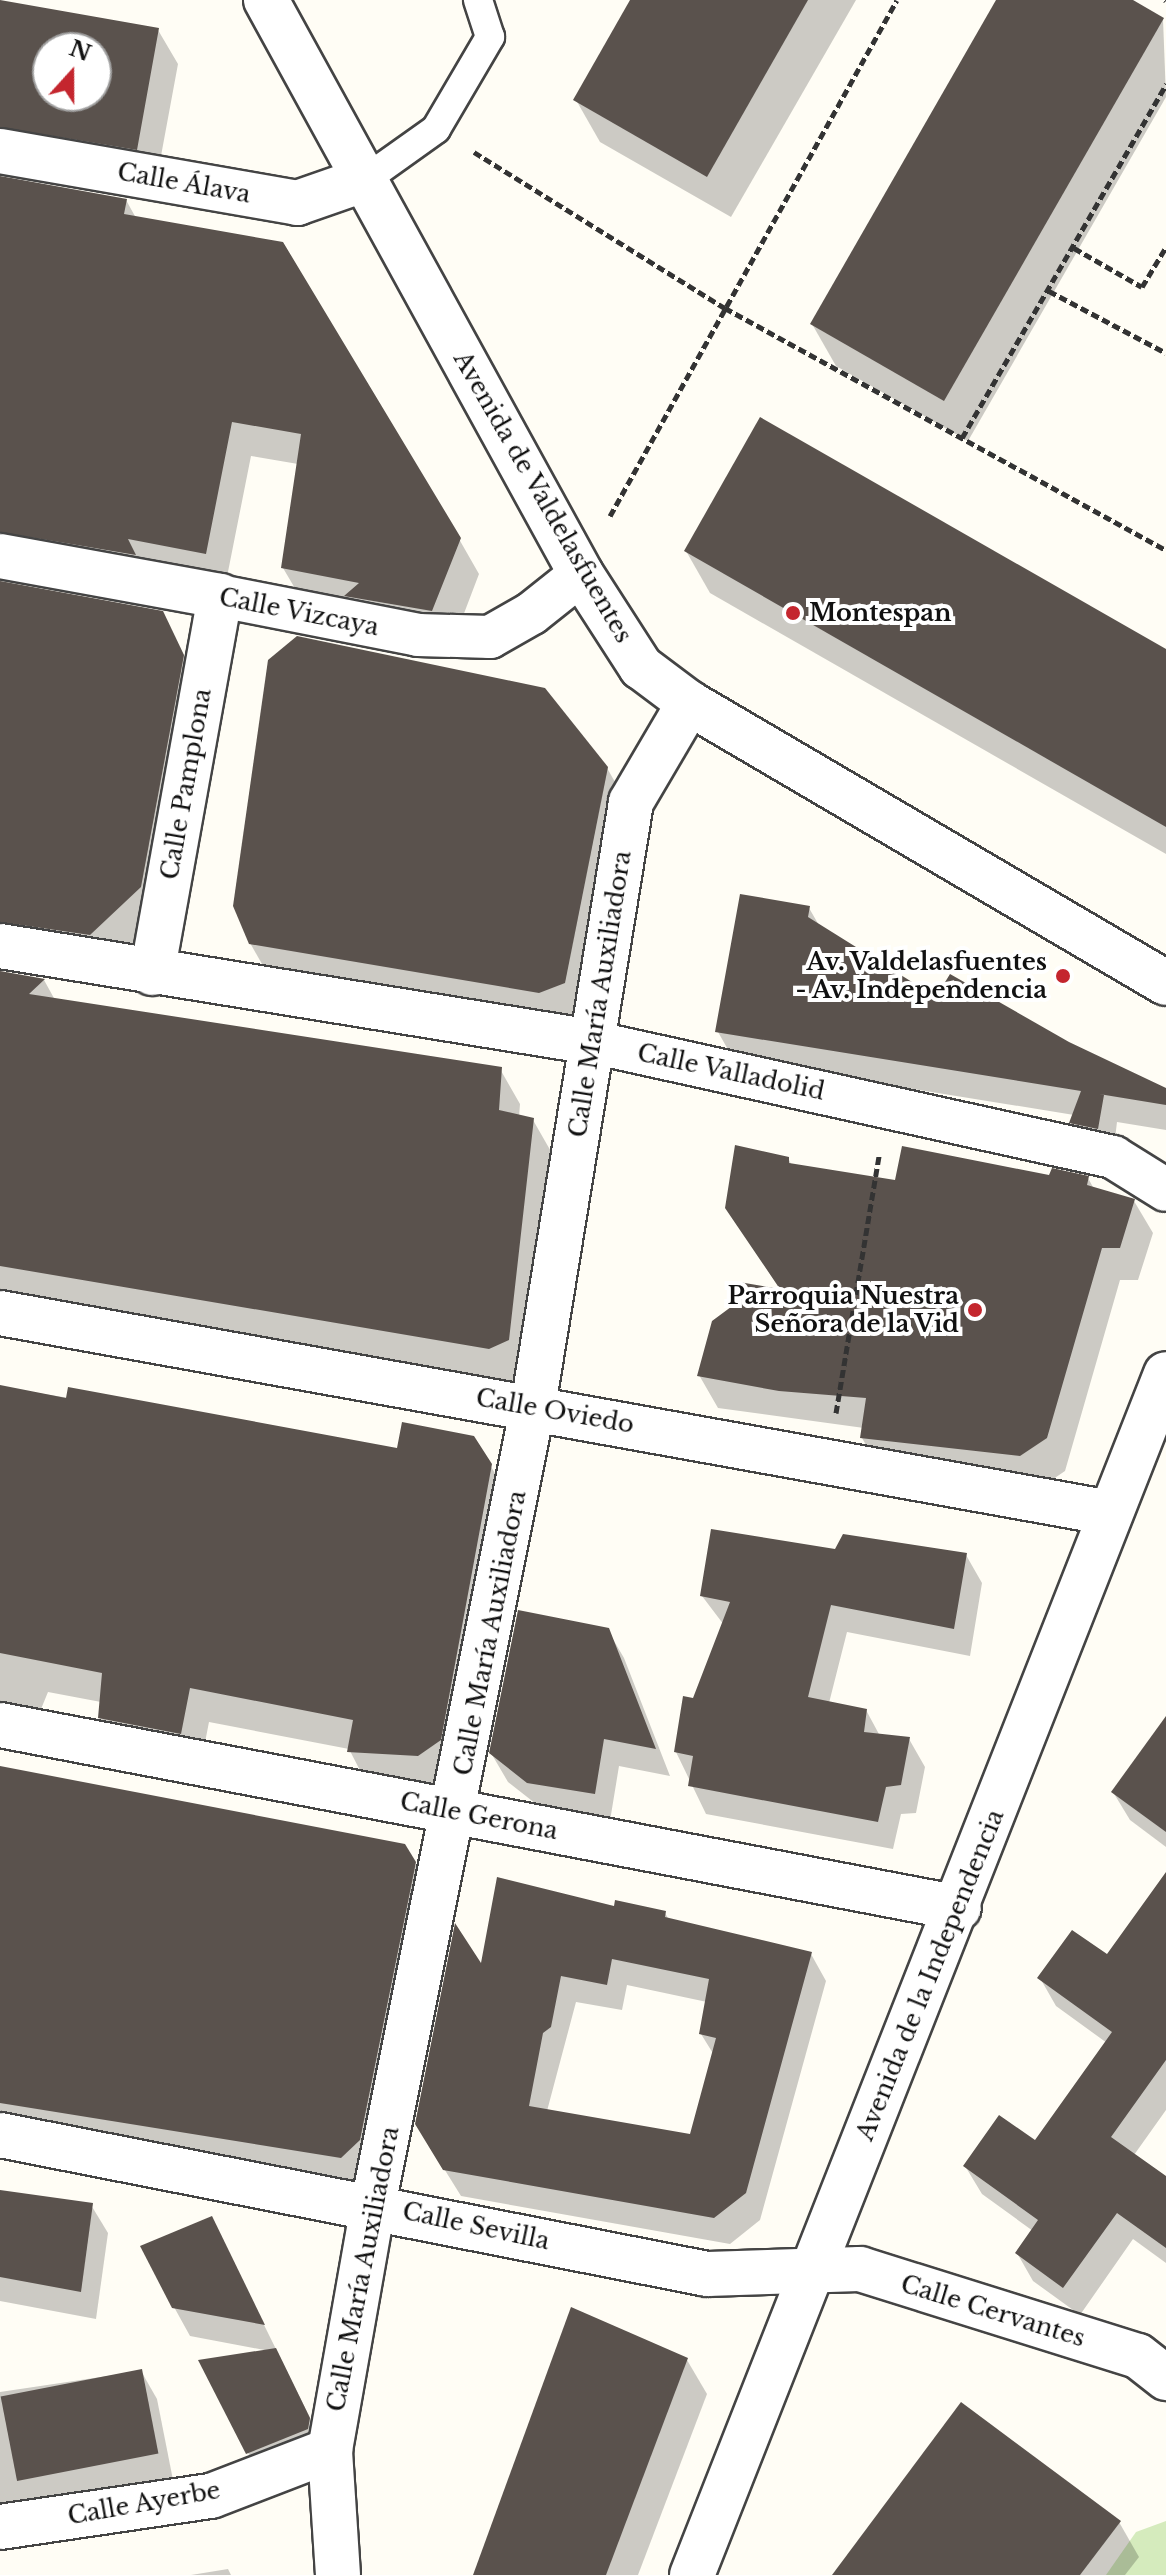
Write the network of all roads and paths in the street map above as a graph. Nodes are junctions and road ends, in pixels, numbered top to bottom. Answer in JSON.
{"nodes":[{"id":1,"x":266,"y":0,"type":"edge"},
{"id":2,"x":478,"y":0,"type":"edge"},
{"id":3,"x":897,"y":0,"type":"edge"},
{"id":4,"x":1166,"y":84,"type":"edge"},
{"id":5,"x":436,"y":129,"type":"junction"},
{"id":6,"x":0,"y":151,"type":"edge"},
{"id":7,"x":366,"y":179,"type":"junction"},
{"id":8,"x":1074,"y":248,"type":"junction"},
{"id":9,"x":1166,"y":248,"type":"edge"},
{"id":10,"x":1049,"y":291,"type":"junction"},
{"id":11,"x":725,"y":308,"type":"junction"},
{"id":12,"x":1166,"y":353,"type":"edge"},
{"id":13,"x":962,"y":438,"type":"junction"},
{"id":14,"x":1166,"y":550,"type":"edge"},
{"id":15,"x":0,"y":556,"type":"edge"},
{"id":16,"x":581,"y":574,"type":"junction"},
{"id":17,"x":220,"y":596,"type":"junction"},
{"id":18,"x":689,"y":703,"type":"junction"},
{"id":19,"x":0,"y":946,"type":"edge"},
{"id":20,"x":152,"y":973,"type":"junction"},
{"id":21,"x":1166,"y":983,"type":"edge"},
{"id":22,"x":592,"y":1042,"type":"junction"},
{"id":23,"x":887,"y":1106,"type":"junction"},
{"id":24,"x":1166,"y":1190,"type":"edge"},
{"id":25,"x":0,"y":1313,"type":"edge"},
{"id":26,"x":1166,"y":1374,"type":"edge"},
{"id":27,"x":533,"y":1406,"type":"junction"},
{"id":28,"x":827,"y":1461,"type":"junction"},
{"id":29,"x":1110,"y":1513,"type":"junction"},
{"id":30,"x":0,"y":1725,"type":"edge"},
{"id":31,"x":456,"y":1811,"type":"junction"},
{"id":32,"x":959,"y":1908,"type":"junction"},
{"id":33,"x":0,"y":2135,"type":"edge"},
{"id":34,"x":373,"y":2205,"type":"junction"},
{"id":35,"x":812,"y":2269,"type":"junction"},
{"id":36,"x":1166,"y":2378,"type":"edge"},
{"id":37,"x":330,"y":2450,"type":"junction"},
{"id":38,"x":0,"y":2527,"type":"edge"},
{"id":39,"x":338,"y":2575,"type":"edge"},
{"id":40,"x":692,"y":2575,"type":"edge"}],
"edges":[{"from":1,"to":7,"type":"street","name":"Avenida de Valdelasfuentes"},
{"from":2,"to":5,"type":"lane"},
{"from":3,"to":11,"type":"path"},
{"from":4,"to":8,"type":"path"},
{"from":5,"to":7,"type":"lane"},
{"from":5,"to":11,"type":"path"},
{"from":6,"to":7,"type":"street","name":"Calle Álava"},
{"from":7,"to":16,"type":"street","name":"Avenida de Valdelasfuentes"},
{"from":8,"to":9,"type":"path"},
{"from":8,"to":10,"type":"path"},
{"from":10,"to":12,"type":"path"},
{"from":10,"to":13,"type":"path"},
{"from":11,"to":13,"type":"path"},
{"from":11,"to":16,"type":"path"},
{"from":13,"to":14,"type":"path"},
{"from":15,"to":17,"type":"street","name":"Calle Vizcaya"},
{"from":16,"to":17,"type":"street","name":"Calle Vizcaya"},
{"from":16,"to":18,"type":"street","name":"Avenida de Valdelasfuentes"},
{"from":17,"to":20,"type":"street","name":"Calle Pamplona"},
{"from":18,"to":21,"type":"street","name":"Avenida de Valdelasfuentes"},
{"from":18,"to":22,"type":"street","name":"Calle María Auxiliadora"},
{"from":19,"to":20,"type":"street","name":"Calle Valladolid"},
{"from":20,"to":22,"type":"street","name":"Calle Valladolid"},
{"from":22,"to":23,"type":"street","name":"Calle Valladolid"},
{"from":22,"to":27,"type":"street","name":"Calle María Auxiliadora"},
{"from":23,"to":24,"type":"street","name":"Calle Valladolid"},
{"from":23,"to":28,"type":"path"},
{"from":25,"to":27,"type":"street","name":"Calle Oviedo"},
{"from":26,"to":29,"type":"street","name":"Avenida de la Independencia"},
{"from":27,"to":28,"type":"street","name":"Calle Oviedo"},
{"from":27,"to":31,"type":"street","name":"Calle María Auxiliadora"},
{"from":28,"to":29,"type":"street","name":"Calle Oviedo"},
{"from":29,"to":32,"type":"street","name":"Avenida de la Independencia"},
{"from":30,"to":31,"type":"street","name":"Calle Gerona"},
{"from":31,"to":32,"type":"street","name":"Calle Gerona"},
{"from":31,"to":34,"type":"street","name":"Calle María Auxiliadora"},
{"from":32,"to":35,"type":"street","name":"Avenida de la Independencia"},
{"from":33,"to":34,"type":"street","name":"Calle Sevilla"},
{"from":34,"to":35,"type":"street","name":"Calle Sevilla"},
{"from":34,"to":37,"type":"street","name":"Calle María Auxiliadora"},
{"from":35,"to":36,"type":"street","name":"Calle Cervantes"},
{"from":35,"to":40,"type":"street","name":"Avenida de la Independencia"},
{"from":37,"to":38,"type":"street","name":"Calle Ayerbe"},
{"from":37,"to":39,"type":"street","name":"Calle María Auxiliadora"}]}
